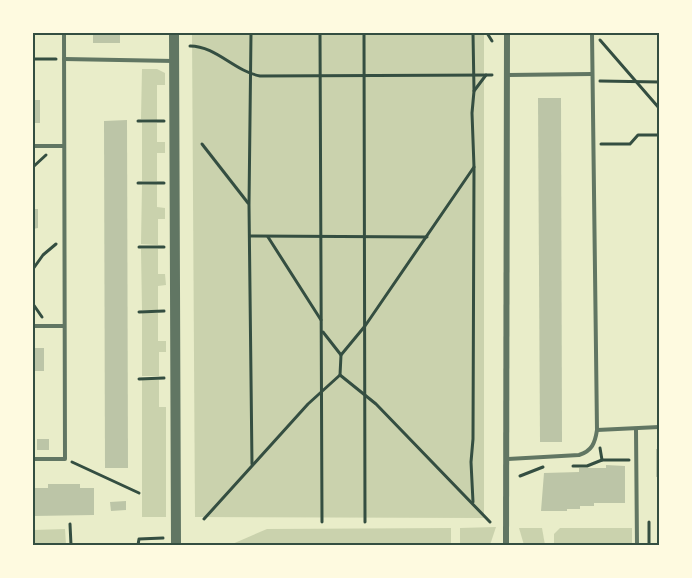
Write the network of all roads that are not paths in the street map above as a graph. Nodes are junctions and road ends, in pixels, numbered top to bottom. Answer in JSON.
{"nodes":[{"id":1,"x":64,"y":33,"type":"edge"},
{"id":2,"x":174,"y":33,"type":"edge"},
{"id":3,"x":507,"y":33,"type":"edge"},
{"id":4,"x":592,"y":33,"type":"edge"},
{"id":5,"x":640,"y":33,"type":"edge"},
{"id":6,"x":659,"y":33,"type":"edge"},
{"id":7,"x":64,"y":59,"type":"junction"},
{"id":8,"x":174,"y":61,"type":"junction"},
{"id":9,"x":592,"y":74,"type":"junction"},
{"id":10,"x":507,"y":75,"type":"junction"},
{"id":11,"x":33,"y":146,"type":"edge"},
{"id":12,"x":64,"y":146,"type":"junction"},
{"id":13,"x":33,"y":326,"type":"edge"},
{"id":14,"x":64,"y":326,"type":"junction"},
{"id":15,"x":659,"y":427,"type":"edge"},
{"id":16,"x":597,"y":430,"type":"junction"},
{"id":17,"x":636,"y":430,"type":"junction"},
{"id":18,"x":33,"y":459,"type":"edge"},
{"id":19,"x":506,"y":459,"type":"junction"},
{"id":20,"x":176,"y":545,"type":"edge"},
{"id":21,"x":506,"y":545,"type":"edge"},
{"id":22,"x":637,"y":545,"type":"edge"}],
"edges":[{"from":1,"to":7,"type":"lane"},
{"from":2,"to":8,"type":"street"},
{"from":3,"to":10,"type":"street"},
{"from":4,"to":9,"type":"lane"},
{"from":5,"to":6,"type":"lane"},
{"from":7,"to":8,"type":"lane"},
{"from":7,"to":12,"type":"lane"},
{"from":8,"to":20,"type":"street"},
{"from":9,"to":10,"type":"lane"},
{"from":9,"to":16,"type":"lane"},
{"from":10,"to":19,"type":"street"},
{"from":11,"to":12,"type":"lane"},
{"from":12,"to":14,"type":"lane"},
{"from":13,"to":14,"type":"lane"},
{"from":14,"to":18,"type":"lane"},
{"from":15,"to":17,"type":"lane"},
{"from":16,"to":17,"type":"lane"},
{"from":16,"to":19,"type":"lane"},
{"from":17,"to":22,"type":"lane"},
{"from":19,"to":21,"type":"street"}]}
